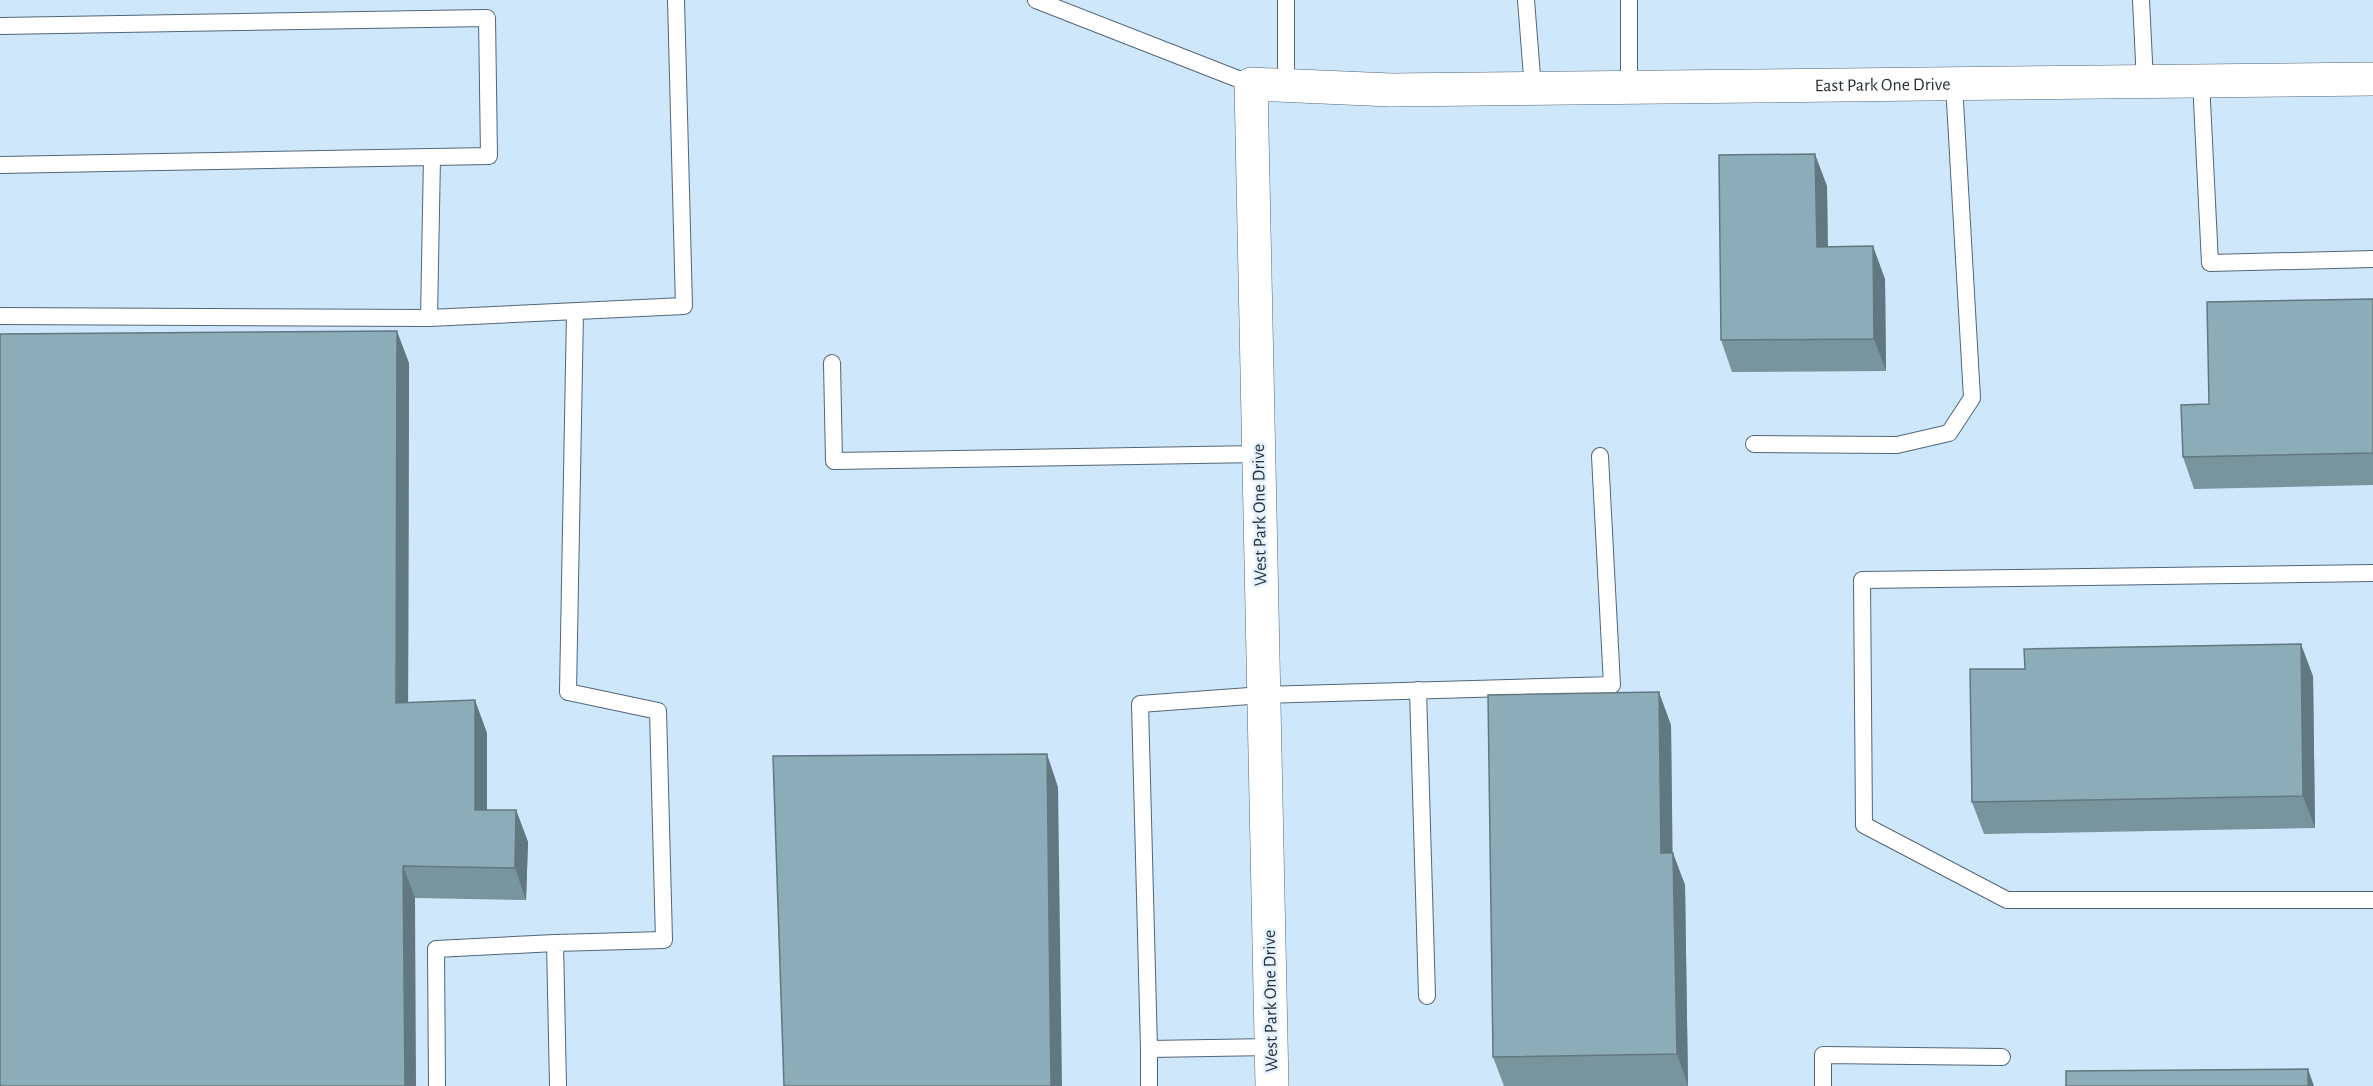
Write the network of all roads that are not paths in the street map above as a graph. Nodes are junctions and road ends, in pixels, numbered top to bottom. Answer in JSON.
{"nodes":[{"id":1,"x":676,"y":0,"type":"edge"},
{"id":2,"x":1036,"y":0,"type":"edge"},
{"id":3,"x":1286,"y":0,"type":"edge"},
{"id":4,"x":1526,"y":0,"type":"edge"},
{"id":5,"x":1629,"y":0,"type":"edge"},
{"id":6,"x":2140,"y":0,"type":"edge"},
{"id":7,"x":1058,"y":4,"type":"edge"},
{"id":8,"x":0,"y":26,"type":"edge"},
{"id":9,"x":2373,"y":79,"type":"edge"},
{"id":10,"x":2201,"y":81,"type":"junction"},
{"id":11,"x":2145,"y":82,"type":"junction"},
{"id":12,"x":1251,"y":84,"type":"junction"},
{"id":13,"x":1954,"y":84,"type":"junction"},
{"id":14,"x":1286,"y":85,"type":"junction"},
{"id":15,"x":1629,"y":86,"type":"junction"},
{"id":16,"x":1533,"y":89,"type":"junction"},
{"id":17,"x":432,"y":157,"type":"junction"},
{"id":18,"x":0,"y":165,"type":"edge"},
{"id":19,"x":2373,"y":259,"type":"edge"},
{"id":20,"x":575,"y":312,"type":"junction"},
{"id":21,"x":0,"y":316,"type":"edge"},
{"id":22,"x":429,"y":318,"type":"junction"},
{"id":23,"x":832,"y":363,"type":"dead end"},
{"id":24,"x":1754,"y":444,"type":"dead end"},
{"id":25,"x":1258,"y":454,"type":"junction"},
{"id":26,"x":1600,"y":456,"type":"dead end"},
{"id":27,"x":2373,"y":573,"type":"edge"},
{"id":28,"x":1418,"y":690,"type":"junction"},
{"id":29,"x":1263,"y":695,"type":"junction"},
{"id":30,"x":2373,"y":900,"type":"edge"},
{"id":31,"x":555,"y":943,"type":"junction"},
{"id":32,"x":1427,"y":996,"type":"dead end"},
{"id":33,"x":1271,"y":1047,"type":"junction"},
{"id":34,"x":1149,"y":1049,"type":"junction"},
{"id":35,"x":2002,"y":1057,"type":"dead end"},
{"id":36,"x":437,"y":1086,"type":"edge"},
{"id":37,"x":558,"y":1086,"type":"edge"},
{"id":38,"x":1149,"y":1086,"type":"edge"},
{"id":39,"x":1272,"y":1086,"type":"edge"},
{"id":40,"x":1823,"y":1086,"type":"edge"}],
"edges":[{"from":1,"to":20,"type":"lane"},
{"from":2,"to":7,"type":"lane"},
{"from":3,"to":14,"type":"lane"},
{"from":4,"to":16,"type":"lane"},
{"from":5,"to":15,"type":"lane"},
{"from":6,"to":11,"type":"lane"},
{"from":7,"to":12,"type":"lane"},
{"from":8,"to":17,"type":"lane"},
{"from":9,"to":10,"type":"street","name":"East Park One Drive"},
{"from":10,"to":11,"type":"street","name":"East Park One Drive"},
{"from":10,"to":19,"type":"lane"},
{"from":11,"to":13,"type":"street","name":"East Park One Drive"},
{"from":12,"to":14,"type":"street"},
{"from":12,"to":25,"type":"street","name":"West Park One Drive"},
{"from":13,"to":15,"type":"street","name":"East Park One Drive"},
{"from":13,"to":24,"type":"lane"},
{"from":14,"to":16,"type":"street","name":"East Park One Drive"},
{"from":15,"to":16,"type":"street","name":"East Park One Drive"},
{"from":17,"to":18,"type":"lane"},
{"from":17,"to":22,"type":"lane"},
{"from":20,"to":22,"type":"lane"},
{"from":20,"to":31,"type":"lane"},
{"from":21,"to":22,"type":"lane"},
{"from":23,"to":25,"type":"lane"},
{"from":25,"to":29,"type":"street","name":"West Park One Drive"},
{"from":26,"to":28,"type":"lane"},
{"from":27,"to":30,"type":"lane"},
{"from":28,"to":29,"type":"lane"},
{"from":28,"to":32,"type":"lane"},
{"from":29,"to":33,"type":"street","name":"West Park One Drive"},
{"from":29,"to":34,"type":"lane"},
{"from":31,"to":36,"type":"lane"},
{"from":31,"to":37,"type":"lane"},
{"from":33,"to":34,"type":"lane"},
{"from":33,"to":39,"type":"street","name":"West Park One Drive"},
{"from":34,"to":38,"type":"lane"},
{"from":35,"to":40,"type":"lane"}]}
